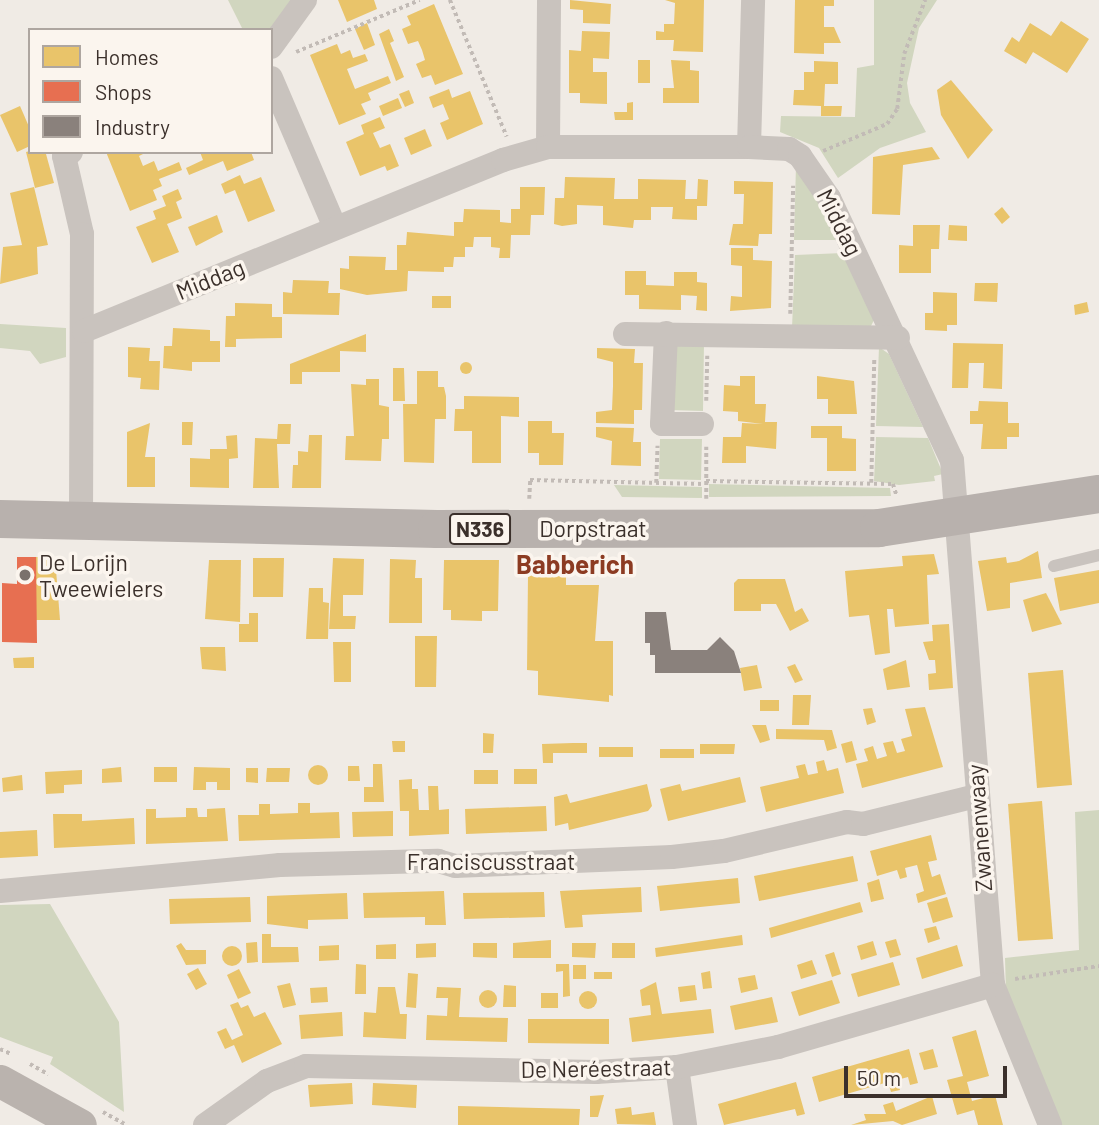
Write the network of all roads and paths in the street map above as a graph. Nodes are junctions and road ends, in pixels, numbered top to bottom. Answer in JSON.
{"nodes":[{"id":1,"x":304,"y":0,"type":"edge"},
{"id":2,"x":420,"y":0,"type":"edge"},
{"id":3,"x":450,"y":0,"type":"edge"},
{"id":4,"x":550,"y":0,"type":"edge"},
{"id":5,"x":753,"y":0,"type":"edge"},
{"id":6,"x":925,"y":0,"type":"edge"},
{"id":7,"x":277,"y":52,"type":"edge"},
{"id":8,"x":273,"y":83,"type":"edge"},
{"id":9,"x":548,"y":146,"type":"junction"},
{"id":10,"x":750,"y":147,"type":"junction"},
{"id":11,"x":68,"y":154,"type":"edge"},
{"id":12,"x":515,"y":157,"type":"junction"},
{"id":13,"x":800,"y":157,"type":"junction"},
{"id":14,"x":335,"y":227,"type":"junction"},
{"id":15,"x":84,"y":331,"type":"junction"},
{"id":16,"x":666,"y":333,"type":"junction"},
{"id":17,"x":625,"y":334,"type":"dead end"},
{"id":18,"x":789,"y":336,"type":"junction"},
{"id":19,"x":886,"y":338,"type":"junction"},
{"id":20,"x":662,"y":424,"type":"junction"},
{"id":21,"x":702,"y":424,"type":"dead end"},
{"id":22,"x":656,"y":483,"type":"junction"},
{"id":23,"x":871,"y":483,"type":"junction"},
{"id":24,"x":1099,"y":494,"type":"edge"},
{"id":25,"x":898,"y":499,"type":"dead end"},
{"id":26,"x":529,"y":505,"type":"dead end"},
{"id":27,"x":0,"y":519,"type":"edge"},
{"id":28,"x":959,"y":519,"type":"junction"},
{"id":29,"x":81,"y":521,"type":"junction"},
{"id":30,"x":1099,"y":555,"type":"edge"},
{"id":31,"x":1054,"y":566,"type":"dead end"},
{"id":32,"x":976,"y":796,"type":"junction"},
{"id":33,"x":0,"y":891,"type":"edge"},
{"id":34,"x":1099,"y":966,"type":"edge"},
{"id":35,"x":993,"y":985,"type":"junction"},
{"id":36,"x":677,"y":1067,"type":"junction"},
{"id":37,"x":0,"y":1081,"type":"edge"},
{"id":38,"x":80,"y":1125,"type":"edge"},
{"id":39,"x":205,"y":1125,"type":"edge"},
{"id":40,"x":685,"y":1125,"type":"edge"},
{"id":41,"x":1050,"y":1125,"type":"edge"}],
"edges":[{"from":1,"to":7,"type":"street"},
{"from":2,"to":7,"type":"path"},
{"from":3,"to":12,"type":"path"},
{"from":4,"to":9,"type":"street"},
{"from":5,"to":10,"type":"street"},
{"from":6,"to":13,"type":"path"},
{"from":8,"to":14,"type":"street"},
{"from":9,"to":10,"type":"street","name":"Middag"},
{"from":9,"to":12,"type":"street","name":"Middag"},
{"from":10,"to":13,"type":"street","name":"Middag"},
{"from":11,"to":15,"type":"street"},
{"from":12,"to":14,"type":"street","name":"Middag"},
{"from":13,"to":18,"type":"path"},
{"from":13,"to":19,"type":"street","name":"Middag"},
{"from":14,"to":15,"type":"street","name":"Middag"},
{"from":15,"to":29,"type":"street"},
{"from":16,"to":17,"type":"street"},
{"from":16,"to":18,"type":"street"},
{"from":16,"to":20,"type":"street"},
{"from":18,"to":19,"type":"street"},
{"from":19,"to":23,"type":"path"},
{"from":19,"to":28,"type":"street","name":"Middag"},
{"from":20,"to":21,"type":"street"},
{"from":20,"to":22,"type":"path"},
{"from":22,"to":23,"type":"path"},
{"from":22,"to":26,"type":"path"},
{"from":23,"to":25,"type":"path"},
{"from":24,"to":28,"type":"main road","name":"Dorpstraat","number":"N336"},
{"from":27,"to":29,"type":"main road","name":"Dorpstraat","number":"N336"},
{"from":28,"to":29,"type":"main road","name":"Dorpstraat","number":"N336"},
{"from":28,"to":32,"type":"street","name":"Zwanenwaay"},
{"from":30,"to":31,"type":"lane"},
{"from":32,"to":33,"type":"street","name":"Franciscusstraat"},
{"from":32,"to":35,"type":"street","name":"Zwanenwaay"},
{"from":34,"to":35,"type":"path"},
{"from":35,"to":36,"type":"street","name":"De Neréestraat"},
{"from":35,"to":41,"type":"street","name":"Zwanenwaay"},
{"from":36,"to":39,"type":"street","name":"De Neréestraat"},
{"from":36,"to":40,"type":"street"},
{"from":37,"to":38,"type":"main road"}]}
